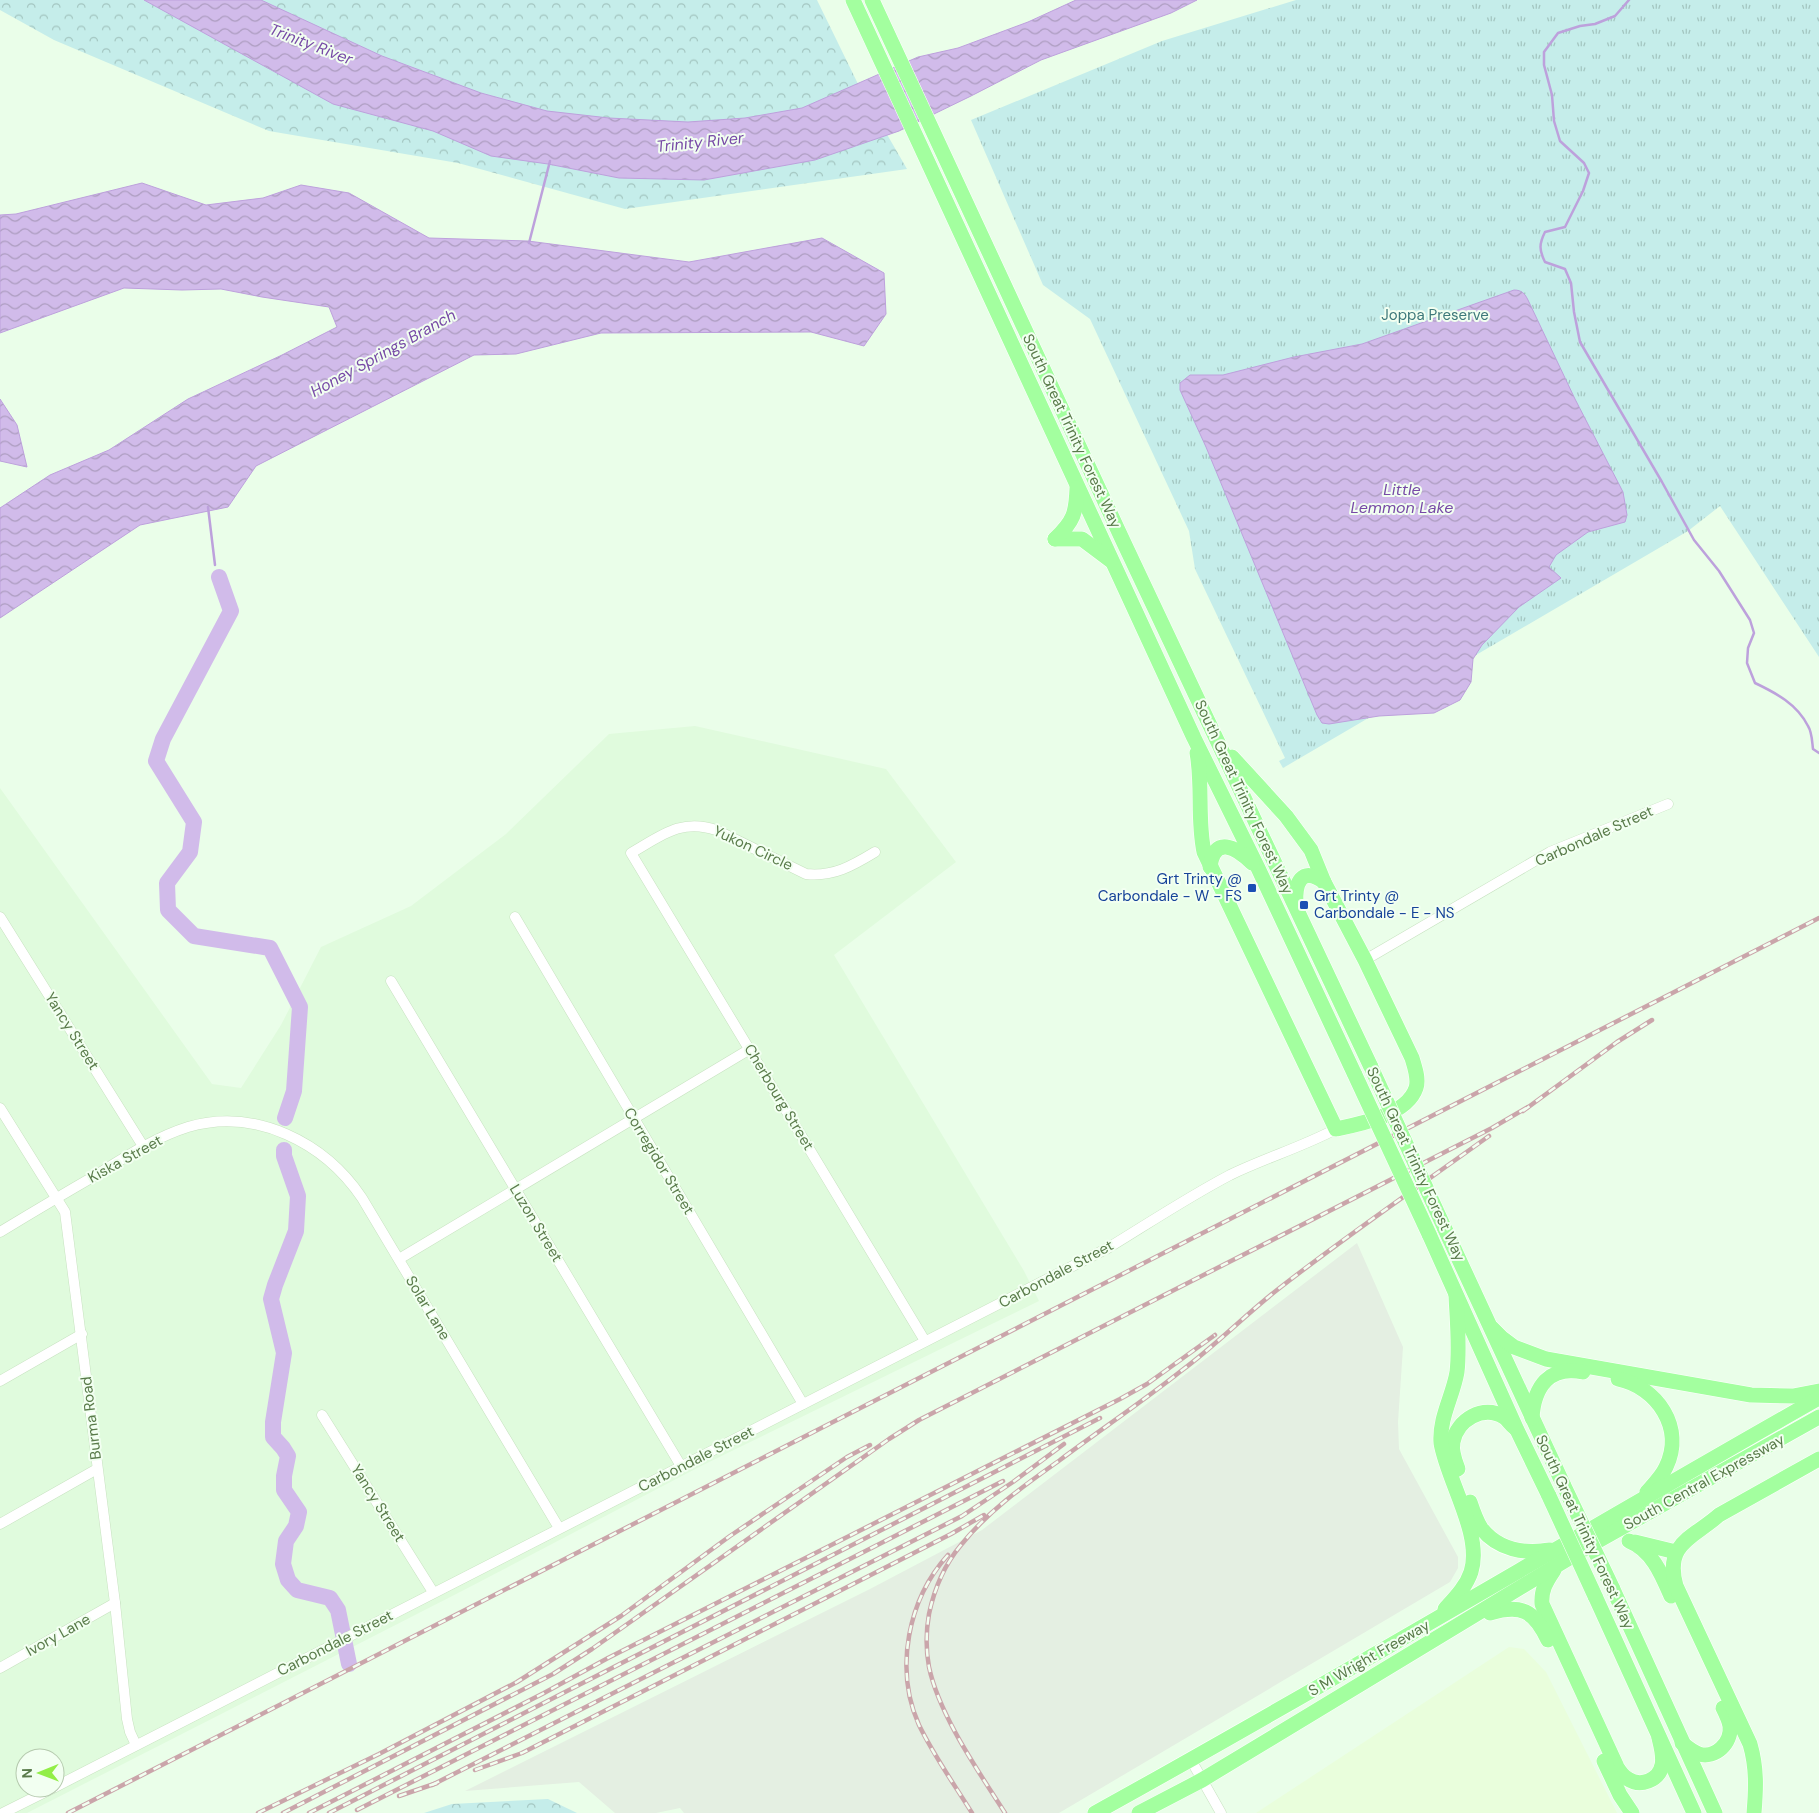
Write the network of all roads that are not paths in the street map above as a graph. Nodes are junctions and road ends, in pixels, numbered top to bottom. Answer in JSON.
{"nodes":[{"id":1,"x":853,"y":0,"type":"edge"},
{"id":2,"x":872,"y":0,"type":"edge"},
{"id":3,"x":1077,"y":484,"type":"junction"},
{"id":4,"x":1094,"y":523,"type":"junction"},
{"id":5,"x":1112,"y":562,"type":"junction"},
{"id":6,"x":1138,"y":574,"type":"junction"},
{"id":7,"x":1194,"y":738,"type":"junction"},
{"id":8,"x":1218,"y":741,"type":"junction"},
{"id":9,"x":1668,"y":804,"type":"dead end"},
{"id":10,"x":875,"y":852,"type":"dead end"},
{"id":11,"x":631,"y":853,"type":"joint"},
{"id":12,"x":1210,"y":867,"type":"junction"},
{"id":13,"x":1258,"y":868,"type":"junction"},
{"id":14,"x":1324,"y":882,"type":"junction"},
{"id":15,"x":1296,"y":905,"type":"junction"},
{"id":16,"x":0,"y":917,"type":"edge"},
{"id":17,"x":515,"y":918,"type":"dead end"},
{"id":18,"x":1365,"y":960,"type":"junction"},
{"id":19,"x":391,"y":981,"type":"dead end"},
{"id":20,"x":750,"y":1049,"type":"junction"},
{"id":21,"x":0,"y":1108,"type":"edge"},
{"id":22,"x":634,"y":1120,"type":"junction"},
{"id":23,"x":261,"y":1126,"type":"joint"},
{"id":24,"x":1336,"y":1129,"type":"junction"},
{"id":25,"x":143,"y":1146,"type":"junction"},
{"id":26,"x":517,"y":1190,"type":"junction"},
{"id":27,"x":58,"y":1198,"type":"junction"},
{"id":28,"x":0,"y":1232,"type":"edge"},
{"id":29,"x":399,"y":1259,"type":"junction"},
{"id":30,"x":1456,"y":1295,"type":"junction"},
{"id":31,"x":1492,"y":1328,"type":"junction"},
{"id":32,"x":82,"y":1334,"type":"junction"},
{"id":33,"x":925,"y":1341,"type":"junction"},
{"id":34,"x":0,"y":1382,"type":"edge"},
{"id":35,"x":1819,"y":1391,"type":"edge"},
{"id":36,"x":1819,"y":1398,"type":"edge"},
{"id":37,"x":803,"y":1404,"type":"junction"},
{"id":38,"x":322,"y":1415,"type":"dead end"},
{"id":39,"x":1819,"y":1417,"type":"edge"},
{"id":40,"x":1532,"y":1418,"type":"junction"},
{"id":41,"x":1517,"y":1430,"type":"junction"},
{"id":42,"x":1819,"y":1459,"type":"edge"},
{"id":43,"x":681,"y":1466,"type":"junction"},
{"id":44,"x":97,"y":1469,"type":"junction"},
{"id":45,"x":1641,"y":1499,"type":"junction"},
{"id":46,"x":0,"y":1524,"type":"edge"},
{"id":47,"x":559,"y":1528,"type":"junction"},
{"id":48,"x":1630,"y":1541,"type":"junction"},
{"id":49,"x":1589,"y":1546,"type":"junction"},
{"id":50,"x":1557,"y":1549,"type":"junction"},
{"id":51,"x":1672,"y":1551,"type":"junction"},
{"id":52,"x":1556,"y":1567,"type":"junction"},
{"id":53,"x":1665,"y":1582,"type":"junction"},
{"id":54,"x":433,"y":1592,"type":"junction"},
{"id":55,"x":115,"y":1603,"type":"junction"},
{"id":56,"x":1471,"y":1618,"type":"junction"},
{"id":57,"x":1434,"y":1621,"type":"junction"},
{"id":58,"x":0,"y":1668,"type":"edge"},
{"id":59,"x":1659,"y":1738,"type":"junction"},
{"id":60,"x":1682,"y":1743,"type":"junction"},
{"id":61,"x":136,"y":1745,"type":"junction"},
{"id":62,"x":1191,"y":1760,"type":"junction"},
{"id":63,"x":1202,"y":1780,"type":"junction"},
{"id":64,"x":65,"y":1781,"type":"edge"},
{"id":65,"x":32,"y":1798,"type":"edge"},
{"id":66,"x":3,"y":1813,"type":"edge"},
{"id":67,"x":1095,"y":1813,"type":"edge"},
{"id":68,"x":1139,"y":1813,"type":"edge"},
{"id":69,"x":1221,"y":1813,"type":"edge"},
{"id":70,"x":1632,"y":1813,"type":"edge"},
{"id":71,"x":1694,"y":1813,"type":"edge"},
{"id":72,"x":1715,"y":1813,"type":"edge"},
{"id":73,"x":1754,"y":1813,"type":"edge"}],
"edges":[{"from":1,"to":3,"type":"main road","name":"South Great Trinity Forest Way"},
{"from":2,"to":6,"type":"main road","name":"South Great Trinity Forest Way"},
{"from":3,"to":4,"type":"main road","name":"South Great Trinity Forest Way"},
{"from":3,"to":5,"type":"main road"},
{"from":4,"to":5,"type":"main road","name":"South Great Trinity Forest Way"},
{"from":4,"to":6,"type":"main road"},
{"from":5,"to":7,"type":"main road","name":"South Great Trinity Forest Way"},
{"from":6,"to":8,"type":"main road","name":"South Great Trinity Forest Way"},
{"from":7,"to":12,"type":"main road"},
{"from":7,"to":13,"type":"main road","name":"South Great Trinity Forest Way"},
{"from":8,"to":14,"type":"main road"},
{"from":8,"to":15,"type":"main road","name":"South Great Trinity Forest Way"},
{"from":9,"to":18,"type":"street","name":"Carbondale Street"},
{"from":10,"to":11,"type":"street","name":"Yukon Circle"},
{"from":11,"to":20,"type":"street","name":"Cherbourg Street"},
{"from":12,"to":13,"type":"main road"},
{"from":12,"to":24,"type":"main road"},
{"from":13,"to":30,"type":"main road","name":"South Great Trinity Forest Way","bridge":true},
{"from":14,"to":15,"type":"main road"},
{"from":14,"to":18,"type":"main road"},
{"from":15,"to":31,"type":"main road","name":"South Great Trinity Forest Way","bridge":true},
{"from":16,"to":25,"type":"street","name":"Yancy Street"},
{"from":17,"to":22,"type":"street","name":"Corregidor Street"},
{"from":18,"to":24,"type":"main road"},
{"from":19,"to":26,"type":"street","name":"Luzon Street"},
{"from":20,"to":22,"type":"street"},
{"from":20,"to":33,"type":"street","name":"Cherbourg Street"},
{"from":21,"to":27,"type":"street","name":"Burma Road"},
{"from":22,"to":26,"type":"street"},
{"from":22,"to":37,"type":"street","name":"Corregidor Street"},
{"from":23,"to":25,"type":"street","name":"Kiska Street"},
{"from":23,"to":29,"type":"street","name":"Solar Lane"},
{"from":24,"to":33,"type":"street","name":"Carbondale Street"},
{"from":25,"to":27,"type":"street","name":"Kiska Street"},
{"from":26,"to":29,"type":"street"},
{"from":26,"to":43,"type":"street","name":"Luzon Street"},
{"from":27,"to":28,"type":"street","name":"Kiska Street"},
{"from":27,"to":32,"type":"street","name":"Burma Road"},
{"from":29,"to":47,"type":"street","name":"Solar Lane"},
{"from":30,"to":41,"type":"main road","name":"South Great Trinity Forest Way"},
{"from":30,"to":57,"type":"main road"},
{"from":31,"to":35,"type":"main road"},
{"from":31,"to":40,"type":"main road","name":"South Great Trinity Forest Way"},
{"from":32,"to":34,"type":"street"},
{"from":32,"to":44,"type":"street","name":"Burma Road"},
{"from":33,"to":37,"type":"street","name":"Carbondale Street"},
{"from":36,"to":45,"type":"main road","name":"South Central Expressway"},
{"from":37,"to":43,"type":"street","name":"Carbondale Street"},
{"from":38,"to":54,"type":"street","name":"Yancy Street"},
{"from":39,"to":49,"type":"main road","name":"South Central Expressway"},
{"from":40,"to":45,"type":"main road"},
{"from":40,"to":60,"type":"main road","name":"South Great Trinity Forest Way","bridge":true},
{"from":41,"to":50,"type":"main road"},
{"from":41,"to":59,"type":"main road","name":"South Great Trinity Forest Way","bridge":true},
{"from":42,"to":51,"type":"main road"},
{"from":43,"to":47,"type":"street","name":"Carbondale Street"},
{"from":44,"to":46,"type":"street"},
{"from":44,"to":55,"type":"street","name":"Burma Road"},
{"from":45,"to":50,"type":"main road","name":"S M Wright Freeway"},
{"from":47,"to":54,"type":"street","name":"Carbondale Street"},
{"from":48,"to":49,"type":"main road"},
{"from":48,"to":51,"type":"main road"},
{"from":48,"to":53,"type":"main road"},
{"from":49,"to":52,"type":"main road","name":"S M Wright Freeway"},
{"from":50,"to":57,"type":"main road","name":"S M Wright Freeway"},
{"from":51,"to":53,"type":"main road"},
{"from":51,"to":73,"type":"main road"},
{"from":52,"to":56,"type":"main road","name":"S M Wright Freeway"},
{"from":52,"to":59,"type":"main road"},
{"from":53,"to":60,"type":"main road"},
{"from":54,"to":61,"type":"street","name":"Carbondale Street"},
{"from":55,"to":58,"type":"street","name":"Ivory Lane"},
{"from":55,"to":61,"type":"street","name":"Burma Road"},
{"from":56,"to":63,"type":"main road","name":"S M Wright Freeway"},
{"from":56,"to":70,"type":"main road"},
{"from":57,"to":62,"type":"main road","name":"S M Wright Freeway"},
{"from":59,"to":71,"type":"main road","name":"South Great Trinity Forest Way"},
{"from":60,"to":72,"type":"main road","name":"South Great Trinity Forest Way"},
{"from":61,"to":64,"type":"street","name":"Carbondale Street"},
{"from":62,"to":63,"type":"street"},
{"from":62,"to":67,"type":"main road","name":"S M Wright Freeway"},
{"from":63,"to":68,"type":"main road","name":"S M Wright Freeway"},
{"from":63,"to":69,"type":"street"},
{"from":65,"to":66,"type":"street","name":"Carbondale Street"}]}
